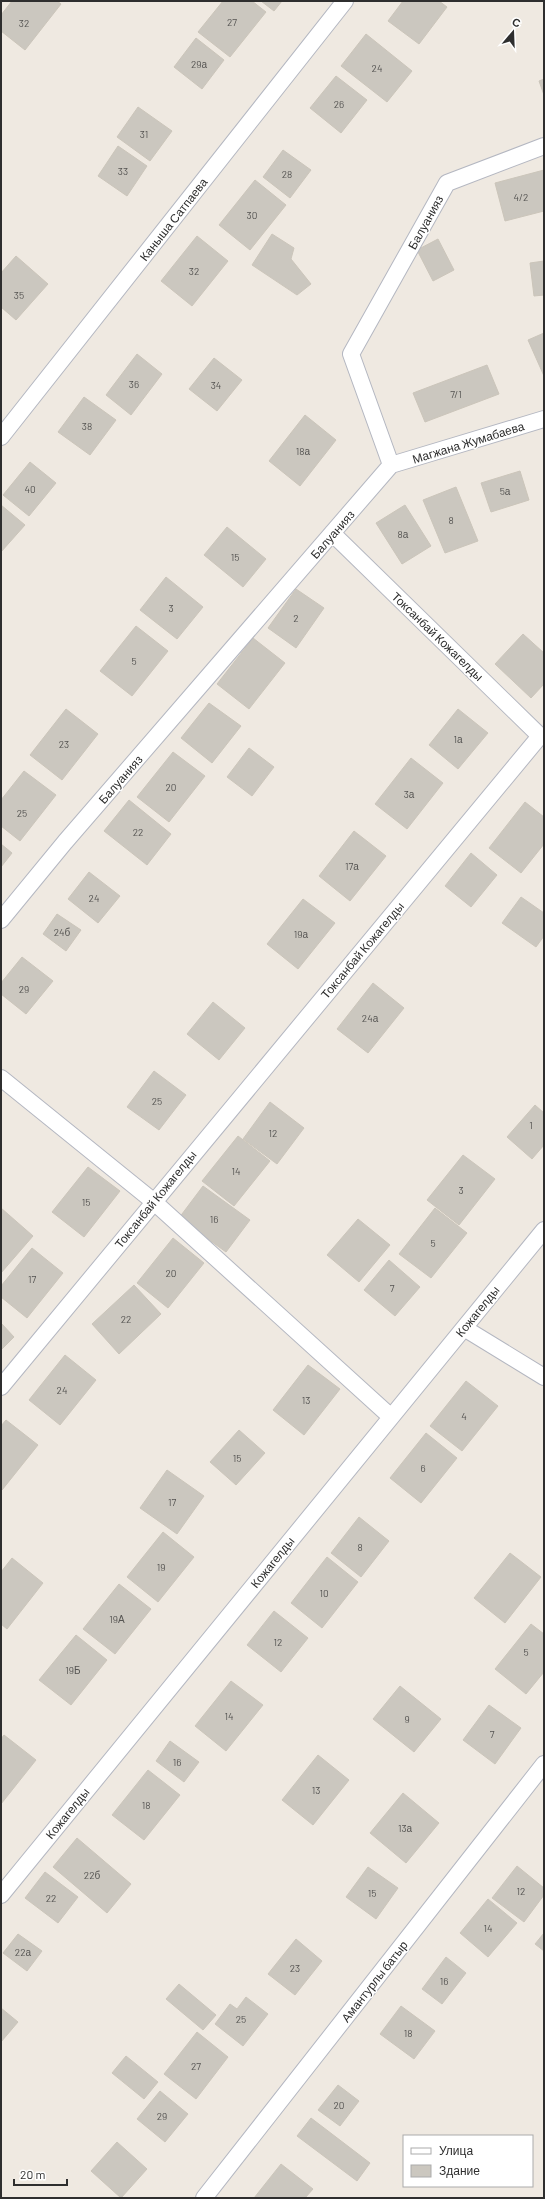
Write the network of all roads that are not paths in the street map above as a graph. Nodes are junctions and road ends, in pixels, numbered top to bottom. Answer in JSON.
{"nodes":[{"id":1,"x":345,"y":1,"type":"edge"},
{"id":2,"x":544,"y":146,"type":"edge"},
{"id":3,"x":544,"y":419,"type":"edge"},
{"id":4,"x":1,"y":437,"type":"edge"},
{"id":5,"x":391,"y":465,"type":"junction"},
{"id":6,"x":332,"y":533,"type":"junction"},
{"id":7,"x":1,"y":920,"type":"edge"},
{"id":8,"x":1,"y":1078,"type":"edge"},
{"id":9,"x":153,"y":1201,"type":"junction"},
{"id":10,"x":544,"y":1230,"type":"edge"},
{"id":11,"x":464,"y":1328,"type":"junction"},
{"id":12,"x":544,"y":1377,"type":"edge"},
{"id":13,"x":1,"y":1387,"type":"edge"},
{"id":14,"x":391,"y":1416,"type":"junction"},
{"id":15,"x":544,"y":1764,"type":"edge"},
{"id":16,"x":1,"y":1895,"type":"edge"},
{"id":17,"x":204,"y":2198,"type":"edge"}],
"edges":[{"from":1,"to":4,"type":"street","name":"Каныша Сатпаева"},
{"from":2,"to":5,"type":"street","name":"Балуанияз"},
{"from":3,"to":5,"type":"street","name":"Магжана Жумабаева"},
{"from":5,"to":6,"type":"street","name":"Балуанияз"},
{"from":6,"to":7,"type":"street","name":"Балуанияз"},
{"from":6,"to":9,"type":"street","name":"Токсанбай Кожагелды"},
{"from":8,"to":9,"type":"street"},
{"from":9,"to":13,"type":"street","name":"Токсанбай Кожагелды"},
{"from":9,"to":14,"type":"street"},
{"from":10,"to":11,"type":"street","name":"Кожагелды"},
{"from":11,"to":12,"type":"street"},
{"from":11,"to":14,"type":"street","name":"Кожагелды"},
{"from":14,"to":16,"type":"street","name":"Кожагелды"},
{"from":15,"to":17,"type":"street","name":"Амантурлы батыр"}]}
